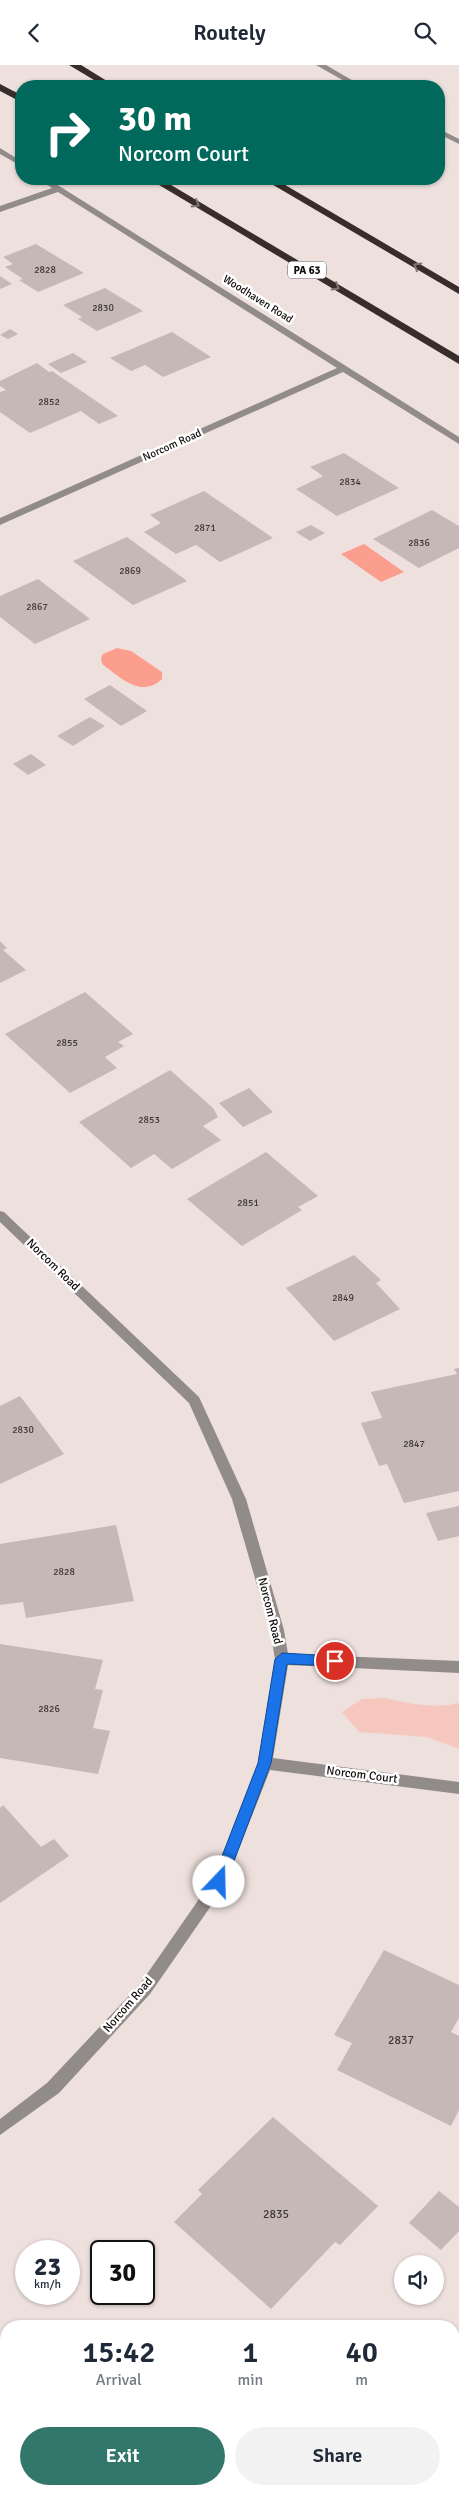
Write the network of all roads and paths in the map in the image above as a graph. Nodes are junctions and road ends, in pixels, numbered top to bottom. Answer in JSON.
{"nodes":[{"id":1,"x":74,"y":65,"type":"edge"},
{"id":2,"x":320,"y":65,"type":"edge"},
{"id":3,"x":100,"y":80,"type":"edge"},
{"id":4,"x":347,"y":80,"type":"edge"},
{"id":5,"x":0,"y":87,"type":"edge"},
{"id":6,"x":15,"y":96,"type":"edge"},
{"id":7,"x":445,"y":134,"type":"edge"},
{"id":8,"x":459,"y":142,"type":"edge"},
{"id":9,"x":0,"y":151,"type":"edge"},
{"id":10,"x":15,"y":161,"type":"edge"},
{"id":11,"x":53,"y":185,"type":"edge"},
{"id":12,"x":164,"y":185,"type":"edge"},
{"id":13,"x":278,"y":185,"type":"edge"},
{"id":14,"x":59,"y":189,"type":"junction"},
{"id":15,"x":0,"y":209,"type":"edge"},
{"id":16,"x":459,"y":291,"type":"edge"},
{"id":17,"x":459,"y":361,"type":"edge"},
{"id":18,"x":344,"y":368,"type":"junction"},
{"id":19,"x":459,"y":441,"type":"edge"},
{"id":20,"x":0,"y":522,"type":"edge"},
{"id":21,"x":0,"y":1215,"type":"edge"},
{"id":22,"x":282,"y":1659,"type":"junction"},
{"id":23,"x":459,"y":1667,"type":"edge"},
{"id":24,"x":264,"y":1763,"type":"junction"},
{"id":25,"x":459,"y":1788,"type":"edge"},
{"id":26,"x":0,"y":2128,"type":"edge"}],
"edges":[{"from":1,"to":3,"type":"highway"},
{"from":2,"to":4,"type":"street"},
{"from":5,"to":6,"type":"highway"},
{"from":7,"to":8,"type":"street"},
{"from":9,"to":10,"type":"street"},
{"from":11,"to":14,"type":"street","name":"Woodhaven Road"},
{"from":12,"to":17,"type":"highway","number":"PA 63","one_way":true},
{"from":16,"to":13,"type":"highway","one_way":true},
{"from":14,"to":15,"type":"street"},
{"from":14,"to":18,"type":"street","name":"Woodhaven Road"},
{"from":18,"to":19,"type":"street","name":"Woodhaven Road"},
{"from":18,"to":20,"type":"street","name":"Norcom Road"},
{"from":21,"to":22,"type":"street","name":"Norcom Road"},
{"from":22,"to":23,"type":"street"},
{"from":22,"to":24,"type":"street","name":"Norcom Road"},
{"from":24,"to":25,"type":"street","name":"Norcom Court"},
{"from":24,"to":26,"type":"street","name":"Norcom Road"}]}
